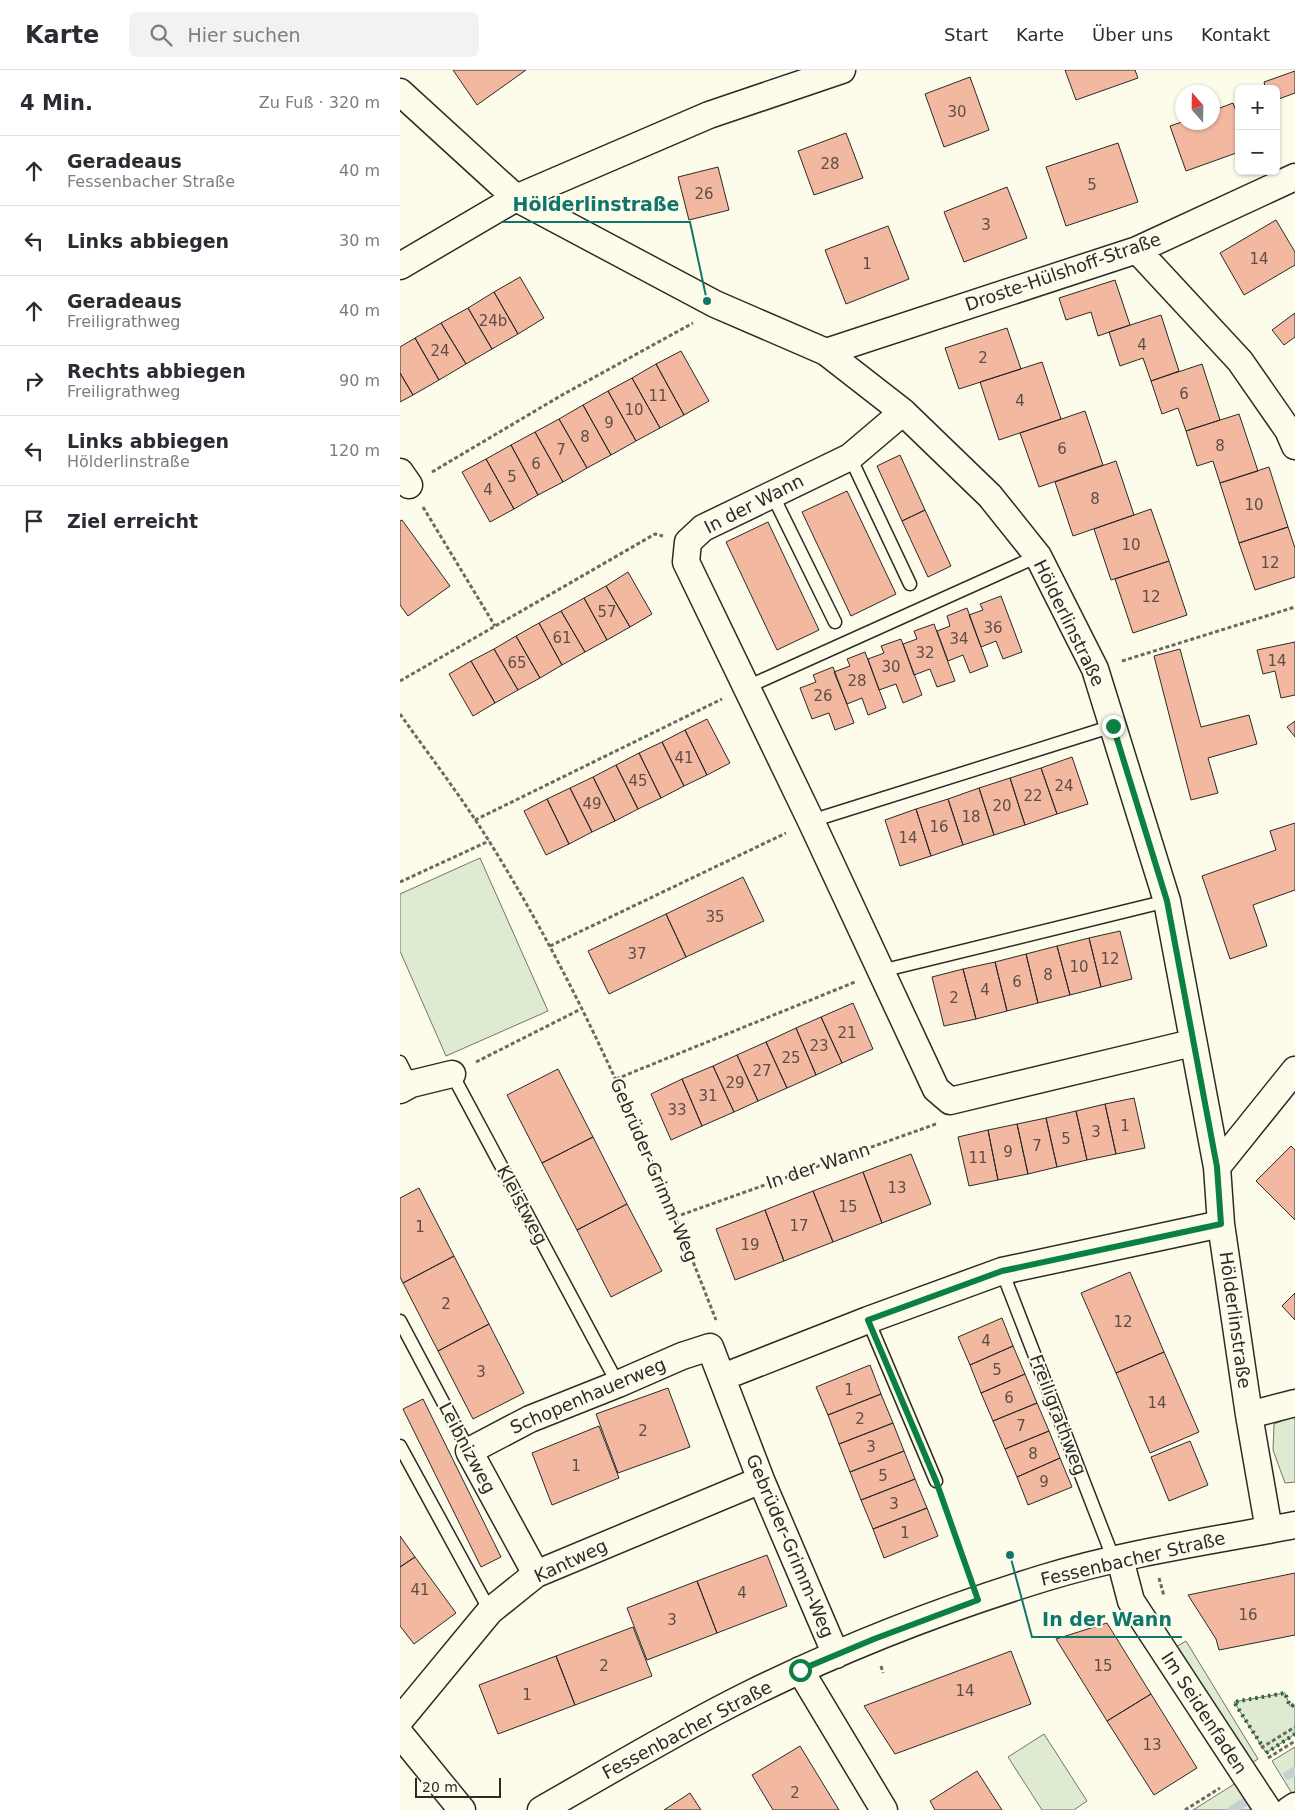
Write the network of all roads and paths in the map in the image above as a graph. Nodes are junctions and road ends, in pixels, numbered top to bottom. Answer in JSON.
{"nodes":[{"id":1,"x":842,"y":70,"type":"edge"},
{"id":2,"x":400,"y":92,"type":"edge"},
{"id":3,"x":1295,"y":177,"type":"edge"},
{"id":4,"x":516,"y":198,"type":"junction"},
{"id":5,"x":1137,"y":250,"type":"junction"},
{"id":6,"x":400,"y":266,"type":"edge"},
{"id":7,"x":715,"y":304,"type":"junction"},
{"id":8,"x":826,"y":352,"type":"junction"},
{"id":9,"x":903,"y":412,"type":"junction"},
{"id":10,"x":1295,"y":446,"type":"edge"},
{"id":11,"x":850,"y":457,"type":"junction"},
{"id":12,"x":405,"y":479,"type":"edge"},
{"id":13,"x":772,"y":494,"type":"junction"},
{"id":14,"x":688,"y":542,"type":"junction"},
{"id":15,"x":1038,"y":556,"type":"junction"},
{"id":16,"x":910,"y":584,"type":"dead end"},
{"id":17,"x":1295,"y":607,"type":"edge"},
{"id":18,"x":835,"y":622,"type":"dead end"},
{"id":19,"x":495,"y":626,"type":"junction"},
{"id":20,"x":1095,"y":669,"type":"junction"},
{"id":21,"x":400,"y":681,"type":"edge"},
{"id":22,"x":747,"y":687,"type":"junction"},
{"id":23,"x":400,"y":714,"type":"edge"},
{"id":24,"x":1113,"y":726,"type":"junction"},
{"id":25,"x":475,"y":820,"type":"junction"},
{"id":26,"x":811,"y":821,"type":"junction"},
{"id":27,"x":489,"y":841,"type":"junction"},
{"id":28,"x":400,"y":882,"type":"edge"},
{"id":29,"x":1167,"y":901,"type":"junction"},
{"id":30,"x":550,"y":946,"type":"junction"},
{"id":31,"x":881,"y":971,"type":"junction"},
{"id":32,"x":581,"y":1009,"type":"junction"},
{"id":33,"x":1192,"y":1043,"type":"junction"},
{"id":34,"x":1295,"y":1070,"type":"edge"},
{"id":35,"x":452,"y":1074,"type":"junction"},
{"id":36,"x":404,"y":1078,"type":"edge"},
{"id":37,"x":616,"y":1079,"type":"junction"},
{"id":38,"x":950,"y":1101,"type":"junction"},
{"id":39,"x":1217,"y":1167,"type":"junction"},
{"id":40,"x":675,"y":1217,"type":"junction"},
{"id":41,"x":1221,"y":1224,"type":"junction"},
{"id":42,"x":1002,"y":1271,"type":"junction"},
{"id":43,"x":868,"y":1320,"type":"junction"},
{"id":44,"x":400,"y":1321,"type":"edge"},
{"id":45,"x":710,"y":1348,"type":"junction"},
{"id":46,"x":723,"y":1378,"type":"junction"},
{"id":47,"x":618,"y":1384,"type":"junction"},
{"id":48,"x":1295,"y":1403,"type":"edge"},
{"id":49,"x":1249,"y":1415,"type":"junction"},
{"id":50,"x":400,"y":1446,"type":"edge"},
{"id":51,"x":469,"y":1451,"type":"junction"},
{"id":52,"x":761,"y":1480,"type":"junction"},
{"id":53,"x":936,"y":1481,"type":"joint"},
{"id":54,"x":1295,"y":1525,"type":"edge"},
{"id":55,"x":1269,"y":1530,"type":"junction"},
{"id":56,"x":1117,"y":1559,"type":"junction"},
{"id":57,"x":536,"y":1574,"type":"junction"},
{"id":58,"x":978,"y":1600,"type":"junction"},
{"id":59,"x":490,"y":1611,"type":"junction"},
{"id":60,"x":836,"y":1655,"type":"junction"},
{"id":61,"x":800,"y":1670,"type":"junction"},
{"id":62,"x":400,"y":1720,"type":"edge"},
{"id":63,"x":1295,"y":1727,"type":"edge"},
{"id":64,"x":400,"y":1734,"type":"edge"},
{"id":65,"x":1258,"y":1750,"type":"dead end"},
{"id":66,"x":1295,"y":1806,"type":"edge"},
{"id":67,"x":462,"y":1810,"type":"edge"},
{"id":68,"x":541,"y":1810,"type":"edge"},
{"id":69,"x":884,"y":1810,"type":"edge"},
{"id":70,"x":1268,"y":1810,"type":"edge"},
{"id":71,"x":1289,"y":1810,"type":"edge"}],
"edges":[{"from":1,"to":4,"type":"street"},
{"from":2,"to":4,"type":"street","name":"Hölderlinstraße"},
{"from":3,"to":5,"type":"street","name":"Droste-Hülshoff-Straße"},
{"from":4,"to":6,"type":"street"},
{"from":4,"to":7,"type":"street","name":"Hölderlinstraße"},
{"from":5,"to":8,"type":"street","name":"Droste-Hülshoff-Straße"},
{"from":5,"to":10,"type":"street"},
{"from":7,"to":8,"type":"street","name":"Hölderlinstraße"},
{"from":7,"to":12,"type":"path"},
{"from":8,"to":9,"type":"street","name":"Hölderlinstraße"},
{"from":9,"to":11,"type":"street","name":"In der Wann"},
{"from":9,"to":15,"type":"street","name":"Hölderlinstraße"},
{"from":11,"to":13,"type":"street","name":"In der Wann"},
{"from":11,"to":16,"type":"lane"},
{"from":12,"to":19,"type":"path"},
{"from":13,"to":14,"type":"street","name":"In der Wann"},
{"from":13,"to":18,"type":"lane"},
{"from":14,"to":19,"type":"path"},
{"from":14,"to":22,"type":"street","name":"In der Wann"},
{"from":15,"to":20,"type":"street","name":"Hölderlinstraße"},
{"from":15,"to":22,"type":"lane"},
{"from":17,"to":20,"type":"path"},
{"from":19,"to":21,"type":"path"},
{"from":20,"to":24,"type":"street","name":"Hölderlinstraße"},
{"from":22,"to":25,"type":"path"},
{"from":22,"to":26,"type":"street","name":"In der Wann"},
{"from":23,"to":25,"type":"path","name":"Gebrüder-Grimm-Weg"},
{"from":24,"to":26,"type":"lane"},
{"from":24,"to":29,"type":"street","name":"Hölderlinstraße"},
{"from":25,"to":27,"type":"path","name":"Gebrüder-Grimm-Weg"},
{"from":26,"to":30,"type":"path"},
{"from":26,"to":31,"type":"street","name":"In der Wann"},
{"from":27,"to":28,"type":"path"},
{"from":27,"to":30,"type":"path","name":"Gebrüder-Grimm-Weg"},
{"from":29,"to":31,"type":"lane"},
{"from":29,"to":33,"type":"street","name":"Hölderlinstraße"},
{"from":30,"to":32,"type":"path","name":"Gebrüder-Grimm-Weg"},
{"from":31,"to":37,"type":"path"},
{"from":31,"to":38,"type":"street","name":"In der Wann"},
{"from":32,"to":35,"type":"path"},
{"from":32,"to":37,"type":"path","name":"Gebrüder-Grimm-Weg"},
{"from":33,"to":38,"type":"street"},
{"from":33,"to":39,"type":"street","name":"Hölderlinstraße"},
{"from":34,"to":39,"type":"street"},
{"from":35,"to":36,"type":"street"},
{"from":35,"to":47,"type":"lane","name":"Kleistweg"},
{"from":37,"to":40,"type":"path","name":"Gebrüder-Grimm-Weg"},
{"from":38,"to":40,"type":"path","name":"In der Wann"},
{"from":39,"to":41,"type":"street","name":"Hölderlinstraße"},
{"from":40,"to":45,"type":"path","name":"Gebrüder-Grimm-Weg"},
{"from":41,"to":42,"type":"street"},
{"from":41,"to":49,"type":"street","name":"Hölderlinstraße"},
{"from":42,"to":43,"type":"street"},
{"from":42,"to":56,"type":"lane","name":"Freiligrathweg"},
{"from":43,"to":46,"type":"street"},
{"from":43,"to":53,"type":"lane"},
{"from":44,"to":51,"type":"lane","name":"Leibnizweg"},
{"from":45,"to":46,"type":"street","name":"Gebrüder-Grimm-Weg"},
{"from":45,"to":47,"type":"street","name":"Schopenhauerweg"},
{"from":46,"to":52,"type":"street","name":"Gebrüder-Grimm-Weg"},
{"from":47,"to":51,"type":"street","name":"Schopenhauerweg"},
{"from":48,"to":49,"type":"street"},
{"from":49,"to":55,"type":"street","name":"Hölderlinstraße"},
{"from":50,"to":59,"type":"lane"},
{"from":51,"to":57,"type":"street","name":"Leibnizweg"},
{"from":52,"to":57,"type":"street","name":"Kantweg"},
{"from":52,"to":60,"type":"street","name":"Gebrüder-Grimm-Weg"},
{"from":53,"to":58,"type":"path"},
{"from":54,"to":55,"type":"street","name":"Fessenbacher Straße"},
{"from":55,"to":56,"type":"street","name":"Fessenbacher Straße"},
{"from":56,"to":58,"type":"street","name":"Fessenbacher Straße"},
{"from":56,"to":70,"type":"street","name":"Im Seidenfaden"},
{"from":57,"to":59,"type":"street","name":"Kantweg"},
{"from":58,"to":60,"type":"street","name":"Fessenbacher Straße"},
{"from":59,"to":62,"type":"street","name":"Kantweg"},
{"from":60,"to":61,"type":"street","name":"Fessenbacher Straße"},
{"from":61,"to":68,"type":"street","name":"Fessenbacher Straße"},
{"from":61,"to":69,"type":"street"},
{"from":63,"to":65,"type":"path"},
{"from":64,"to":67,"type":"street"},
{"from":66,"to":71,"type":"street"}]}
